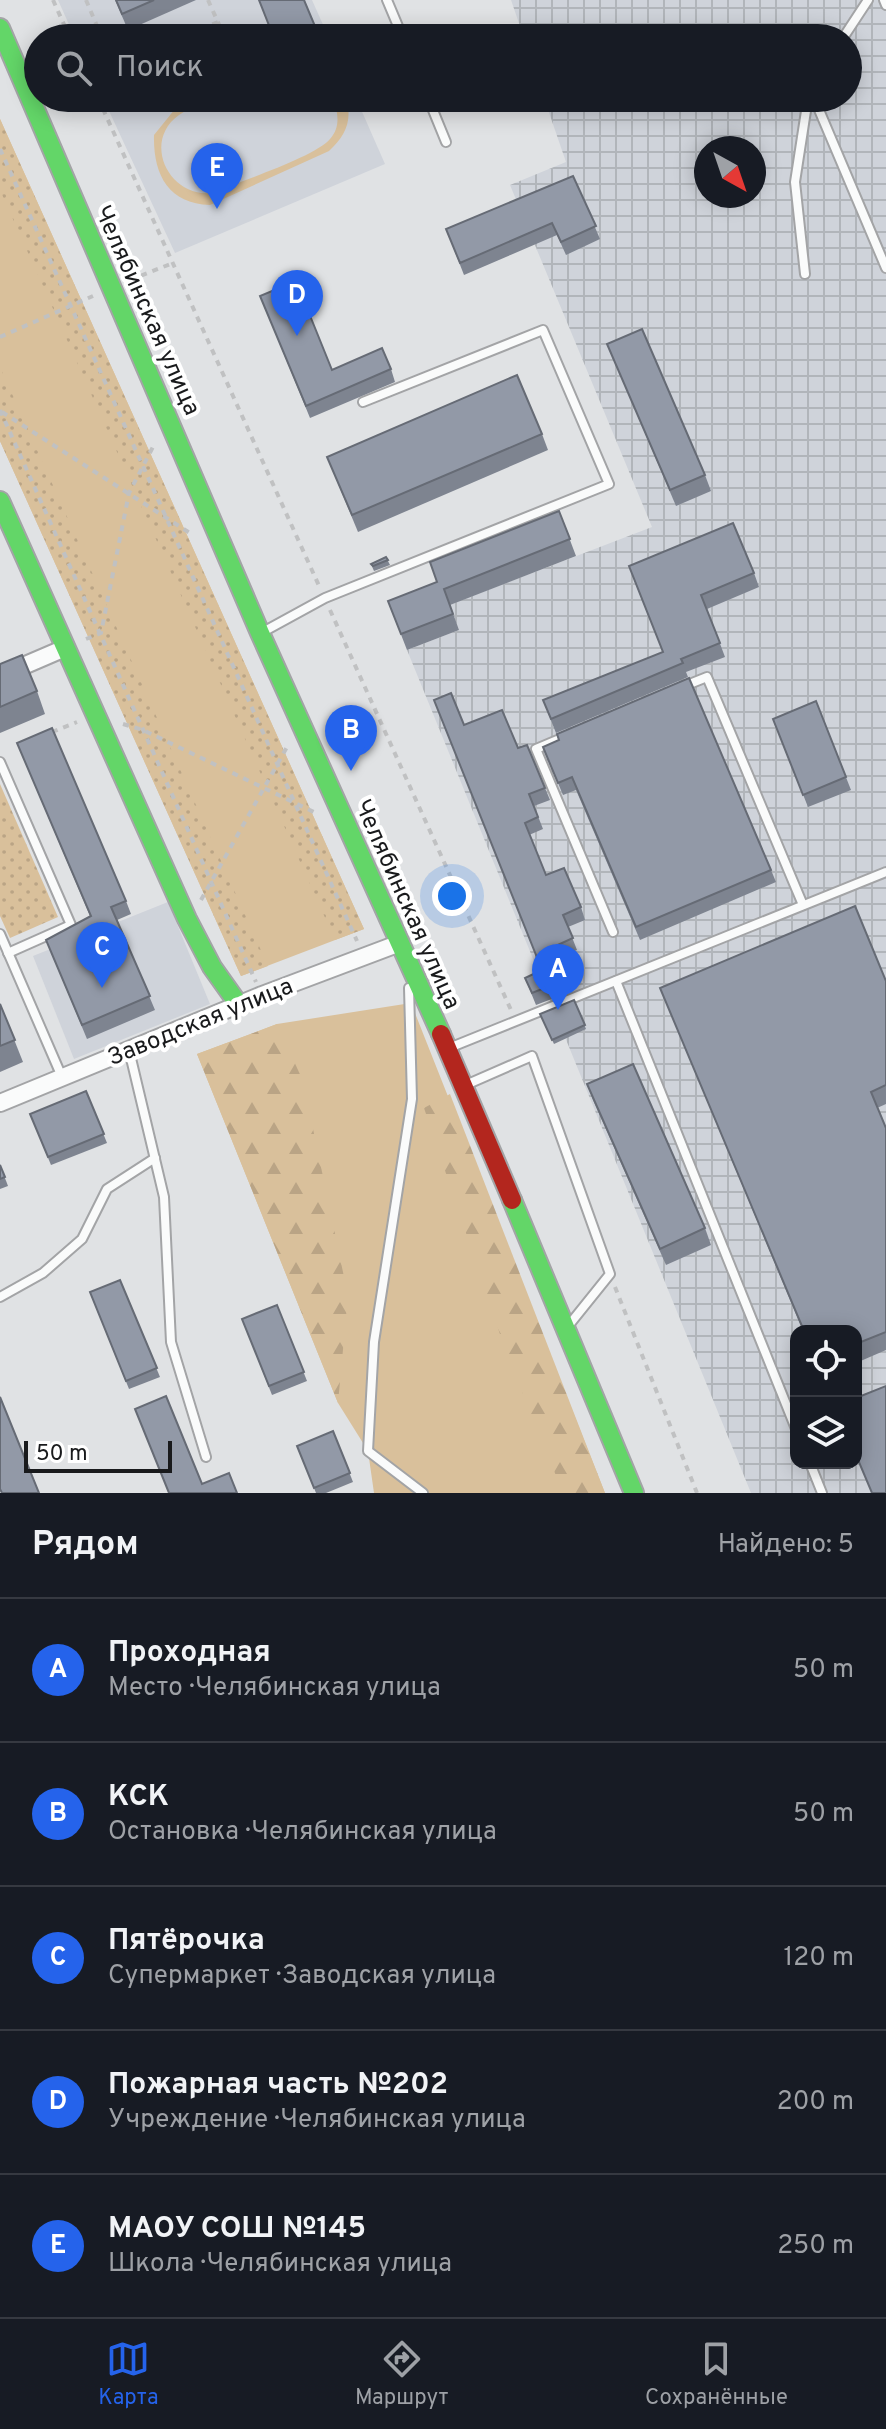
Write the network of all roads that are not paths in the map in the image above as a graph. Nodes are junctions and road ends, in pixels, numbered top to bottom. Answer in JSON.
{"nodes":[{"id":1,"x":387,"y":0,"type":"edge"},
{"id":2,"x":868,"y":0,"type":"edge"},
{"id":3,"x":397,"y":24,"type":"edge"},
{"id":4,"x":852,"y":24,"type":"edge"},
{"id":5,"x":0,"y":28,"type":"edge"},
{"id":6,"x":24,"y":84,"type":"edge"},
{"id":7,"x":36,"y":112,"type":"edge"},
{"id":8,"x":434,"y":112,"type":"edge"},
{"id":9,"x":808,"y":112,"type":"edge"},
{"id":10,"x":817,"y":112,"type":"edge"},
{"id":11,"x":446,"y":142,"type":"dead end"},
{"id":12,"x":886,"y":266,"type":"edge"},
{"id":13,"x":805,"y":274,"type":"dead end"},
{"id":14,"x":363,"y":402,"type":"dead end"},
{"id":15,"x":0,"y":501,"type":"edge"},
{"id":16,"x":260,"y":633,"type":"junction"},
{"id":17,"x":65,"y":648,"type":"junction"},
{"id":18,"x":0,"y":676,"type":"edge"},
{"id":19,"x":679,"y":689,"type":"edge"},
{"id":20,"x":579,"y":731,"type":"edge"},
{"id":21,"x":0,"y":762,"type":"edge"},
{"id":22,"x":886,"y":872,"type":"edge"},
{"id":23,"x":803,"y":905,"type":"junction"},
{"id":24,"x":613,"y":932,"type":"dead end"},
{"id":25,"x":0,"y":934,"type":"edge"},
{"id":26,"x":400,"y":943,"type":"junction"},
{"id":27,"x":8,"y":953,"type":"junction"},
{"id":28,"x":616,"y":981,"type":"junction"},
{"id":29,"x":239,"y":1005,"type":"junction"},
{"id":30,"x":447,"y":1048,"type":"junction"},
{"id":31,"x":128,"y":1049,"type":"junction"},
{"id":32,"x":62,"y":1077,"type":"junction"},
{"id":33,"x":464,"y":1086,"type":"junction"},
{"id":34,"x":0,"y":1103,"type":"edge"},
{"id":35,"x":155,"y":1158,"type":"junction"},
{"id":36,"x":0,"y":1297,"type":"edge"},
{"id":37,"x":565,"y":1328,"type":"junction"},
{"id":38,"x":790,"y":1414,"type":"edge"},
{"id":39,"x":206,"y":1457,"type":"dead end"},
{"id":40,"x":812,"y":1469,"type":"edge"},
{"id":41,"x":423,"y":1493,"type":"edge"},
{"id":42,"x":634,"y":1493,"type":"edge"},
{"id":43,"x":822,"y":1493,"type":"edge"}],
"edges":[{"from":1,"to":3,"type":"lane"},
{"from":2,"to":4,"type":"lane"},
{"from":5,"to":6,"type":"street","name":"Челябинская улица"},
{"from":7,"to":16,"type":"street","name":"Челябинская улица"},
{"from":8,"to":11,"type":"lane"},
{"from":9,"to":13,"type":"lane"},
{"from":10,"to":12,"type":"lane"},
{"from":14,"to":16,"type":"lane"},
{"from":15,"to":17,"type":"street"},
{"from":16,"to":26,"type":"street","name":"Челябинская улица"},
{"from":17,"to":18,"type":"street"},
{"from":17,"to":29,"type":"street"},
{"from":19,"to":23,"type":"lane"},
{"from":20,"to":24,"type":"lane"},
{"from":21,"to":27,"type":"lane"},
{"from":22,"to":23,"type":"lane"},
{"from":23,"to":28,"type":"lane"},
{"from":25,"to":27,"type":"lane"},
{"from":26,"to":29,"type":"street","name":"Заводская улица"},
{"from":26,"to":30,"type":"street","name":"Челябинская улица"},
{"from":26,"to":41,"type":"lane"},
{"from":27,"to":32,"type":"lane"},
{"from":28,"to":30,"type":"lane"},
{"from":28,"to":38,"type":"lane"},
{"from":29,"to":31,"type":"street","name":"Заводская улица"},
{"from":30,"to":33,"type":"street","name":"Челябинская улица"},
{"from":31,"to":32,"type":"street","name":"Заводская улица"},
{"from":31,"to":35,"type":"lane"},
{"from":32,"to":34,"type":"street","name":"Заводская улица"},
{"from":33,"to":37,"type":"street","name":"Челябинская улица"},
{"from":33,"to":37,"type":"lane"},
{"from":35,"to":36,"type":"lane"},
{"from":35,"to":39,"type":"lane"},
{"from":37,"to":42,"type":"street","name":"Челябинская улица"},
{"from":40,"to":43,"type":"lane"}]}
